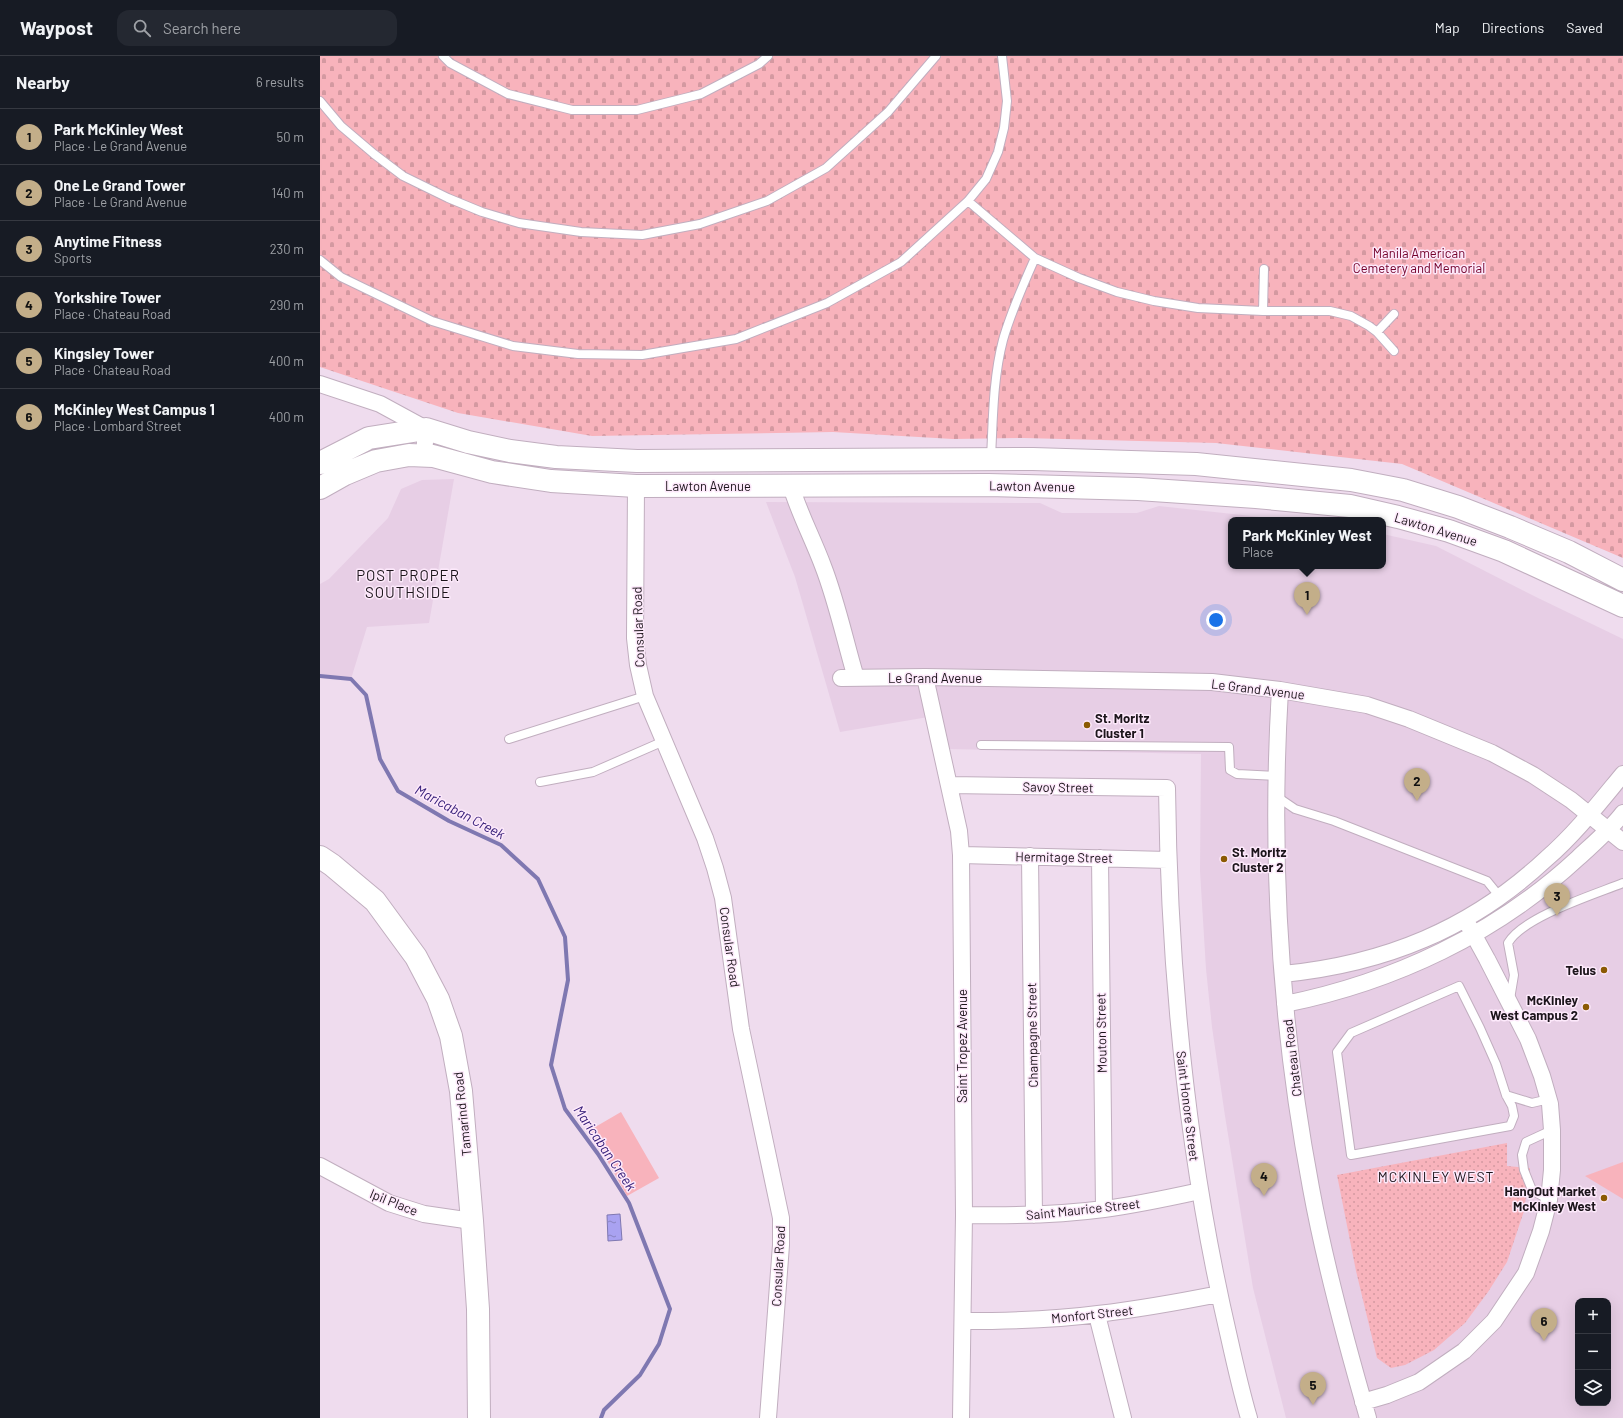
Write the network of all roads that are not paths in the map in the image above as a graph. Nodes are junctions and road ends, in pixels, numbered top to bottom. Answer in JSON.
{"nodes":[{"id":1,"x":443,"y":56,"type":"edge"},
{"id":2,"x":768,"y":56,"type":"edge"},
{"id":3,"x":936,"y":56,"type":"edge"},
{"id":4,"x":1002,"y":56,"type":"edge"},
{"id":5,"x":320,"y":101,"type":"edge"},
{"id":6,"x":968,"y":201,"type":"junction"},
{"id":7,"x":1035,"y":258,"type":"junction"},
{"id":8,"x":320,"y":260,"type":"edge"},
{"id":9,"x":1264,"y":269,"type":"dead end"},
{"id":10,"x":1263,"y":311,"type":"junction"},
{"id":11,"x":1394,"y":314,"type":"dead end"},
{"id":12,"x":1377,"y":332,"type":"junction"},
{"id":13,"x":1394,"y":351,"type":"dead end"},
{"id":14,"x":320,"y":384,"type":"edge"},
{"id":15,"x":426,"y":429,"type":"junction"},
{"id":16,"x":424,"y":455,"type":"junction"},
{"id":17,"x":991,"y":460,"type":"junction"},
{"id":18,"x":320,"y":463,"type":"edge"},
{"id":19,"x":636,"y":486,"type":"junction"},
{"id":20,"x":791,"y":486,"type":"junction"},
{"id":21,"x":320,"y":488,"type":"edge"},
{"id":22,"x":1623,"y":580,"type":"edge"},
{"id":23,"x":1623,"y":606,"type":"edge"},
{"id":24,"x":925,"y":677,"type":"junction"},
{"id":25,"x":1280,"y":690,"type":"junction"},
{"id":26,"x":645,"y":696,"type":"junction"},
{"id":27,"x":509,"y":739,"type":"dead end"},
{"id":28,"x":664,"y":741,"type":"junction"},
{"id":29,"x":982,"y":745,"type":"dead end"},
{"id":30,"x":1623,"y":774,"type":"edge"},
{"id":31,"x":1276,"y":776,"type":"junction"},
{"id":32,"x":540,"y":782,"type":"dead end"},
{"id":33,"x":948,"y":786,"type":"junction"},
{"id":34,"x":1167,"y":788,"type":"joint"},
{"id":35,"x":1276,"y":796,"type":"junction"},
{"id":36,"x":1623,"y":813,"type":"edge"},
{"id":37,"x":1588,"y":814,"type":"junction"},
{"id":38,"x":1607,"y":830,"type":"junction"},
{"id":39,"x":1623,"y":842,"type":"edge"},
{"id":40,"x":961,"y":855,"type":"junction"},
{"id":41,"x":1030,"y":856,"type":"junction"},
{"id":42,"x":320,"y":857,"type":"edge"},
{"id":43,"x":1100,"y":858,"type":"junction"},
{"id":44,"x":1168,"y":860,"type":"junction"},
{"id":45,"x":1623,"y":883,"type":"edge"},
{"id":46,"x":1500,"y":897,"type":"junction"},
{"id":47,"x":1465,"y":919,"type":"junction"},
{"id":48,"x":1474,"y":935,"type":"junction"},
{"id":49,"x":1283,"y":974,"type":"junction"},
{"id":50,"x":1509,"y":1002,"type":"junction"},
{"id":51,"x":1285,"y":1004,"type":"junction"},
{"id":52,"x":1506,"y":1095,"type":"junction"},
{"id":53,"x":1549,"y":1099,"type":"junction"},
{"id":54,"x":1552,"y":1130,"type":"junction"},
{"id":55,"x":320,"y":1166,"type":"edge"},
{"id":56,"x":1200,"y":1191,"type":"junction"},
{"id":57,"x":1549,"y":1200,"type":"junction"},
{"id":58,"x":1104,"y":1209,"type":"junction"},
{"id":59,"x":964,"y":1215,"type":"junction"},
{"id":60,"x":1034,"y":1215,"type":"junction"},
{"id":61,"x":472,"y":1221,"type":"junction"},
{"id":62,"x":1219,"y":1294,"type":"junction"},
{"id":63,"x":1097,"y":1314,"type":"junction"},
{"id":64,"x":964,"y":1321,"type":"junction"},
{"id":65,"x":1363,"y":1402,"type":"junction"},
{"id":66,"x":479,"y":1418,"type":"edge"},
{"id":67,"x":768,"y":1418,"type":"edge"},
{"id":68,"x":961,"y":1418,"type":"edge"},
{"id":69,"x":1123,"y":1418,"type":"edge"},
{"id":70,"x":1248,"y":1418,"type":"edge"},
{"id":71,"x":1368,"y":1418,"type":"edge"}],
"edges":[{"from":1,"to":2,"type":"lane"},
{"from":3,"to":5,"type":"lane"},
{"from":4,"to":6,"type":"lane"},
{"from":6,"to":7,"type":"lane"},
{"from":6,"to":8,"type":"lane"},
{"from":7,"to":10,"type":"lane"},
{"from":7,"to":17,"type":"lane"},
{"from":9,"to":10,"type":"lane"},
{"from":10,"to":12,"type":"lane"},
{"from":11,"to":12,"type":"lane"},
{"from":12,"to":13,"type":"lane"},
{"from":14,"to":15,"type":"street"},
{"from":15,"to":16,"type":"street"},
{"from":15,"to":17,"type":"main road","name":"Lawton Avenue"},
{"from":15,"to":18,"type":"main road"},
{"from":16,"to":19,"type":"main road","name":"Lawton Avenue"},
{"from":16,"to":21,"type":"main road","name":"Lawton Avenue"},
{"from":17,"to":22,"type":"main road","name":"Lawton Avenue"},
{"from":19,"to":20,"type":"main road","name":"Lawton Avenue"},
{"from":19,"to":26,"type":"street","name":"Consular Road"},
{"from":20,"to":23,"type":"main road","name":"Lawton Avenue"},
{"from":20,"to":24,"type":"street","name":"Le Grand Avenue"},
{"from":24,"to":25,"type":"street","name":"Le Grand Avenue"},
{"from":24,"to":33,"type":"street","name":"Saint Tropez Avenue"},
{"from":25,"to":31,"type":"street","name":"Chateau Road"},
{"from":25,"to":37,"type":"street","name":"Le Grand Avenue"},
{"from":26,"to":27,"type":"lane"},
{"from":26,"to":28,"type":"street","name":"Consular Road"},
{"from":28,"to":32,"type":"lane"},
{"from":28,"to":67,"type":"street","name":"Consular Road"},
{"from":29,"to":31,"type":"lane"},
{"from":30,"to":37,"type":"street"},
{"from":31,"to":35,"type":"street","name":"Chateau Road"},
{"from":33,"to":34,"type":"street","name":"Savoy Street"},
{"from":33,"to":40,"type":"street","name":"Saint Tropez Avenue"},
{"from":34,"to":44,"type":"street","name":"Saint Honore Street"},
{"from":35,"to":46,"type":"lane"},
{"from":35,"to":49,"type":"street","name":"Chateau Road"},
{"from":36,"to":38,"type":"street"},
{"from":37,"to":38,"type":"street","name":"Le Grand Avenue"},
{"from":37,"to":46,"type":"street"},
{"from":38,"to":39,"type":"street","name":"Le Grand Avenue"},
{"from":38,"to":48,"type":"street"},
{"from":40,"to":41,"type":"street","name":"Hermitage Street"},
{"from":40,"to":59,"type":"street","name":"Saint Tropez Avenue"},
{"from":41,"to":43,"type":"street","name":"Hermitage Street"},
{"from":41,"to":60,"type":"street","name":"Champagne Street"},
{"from":42,"to":61,"type":"main road","name":"Tamarind Road"},
{"from":43,"to":44,"type":"street","name":"Hermitage Street"},
{"from":43,"to":58,"type":"street","name":"Mouton Street"},
{"from":44,"to":56,"type":"street","name":"Saint Honore Street"},
{"from":45,"to":50,"type":"lane"},
{"from":46,"to":47,"type":"street"},
{"from":47,"to":48,"type":"street"},
{"from":47,"to":49,"type":"street"},
{"from":48,"to":50,"type":"street"},
{"from":48,"to":51,"type":"street"},
{"from":49,"to":51,"type":"street","name":"Chateau Road"},
{"from":50,"to":53,"type":"street"},
{"from":51,"to":65,"type":"street","name":"Chateau Road"},
{"from":52,"to":52,"type":"lane"},
{"from":52,"to":53,"type":"lane"},
{"from":53,"to":54,"type":"street"},
{"from":54,"to":57,"type":"street"},
{"from":54,"to":57,"type":"lane"},
{"from":55,"to":61,"type":"street","name":"Ipil Place"},
{"from":56,"to":58,"type":"street","name":"Saint Maurice Street"},
{"from":56,"to":62,"type":"street","name":"Saint Honore Street"},
{"from":57,"to":65,"type":"street"},
{"from":58,"to":60,"type":"street","name":"Saint Maurice Street"},
{"from":59,"to":60,"type":"street","name":"Saint Maurice Street"},
{"from":59,"to":64,"type":"street","name":"Saint Tropez Avenue"},
{"from":61,"to":66,"type":"main road","name":"Tamarind Road"},
{"from":62,"to":63,"type":"street","name":"Monfort Street"},
{"from":62,"to":70,"type":"street","name":"Saint Honore Street"},
{"from":63,"to":64,"type":"street","name":"Monfort Street"},
{"from":63,"to":69,"type":"street"},
{"from":64,"to":68,"type":"street","name":"Saint Tropez Avenue"},
{"from":65,"to":71,"type":"street","name":"Chateau Road"}]}
